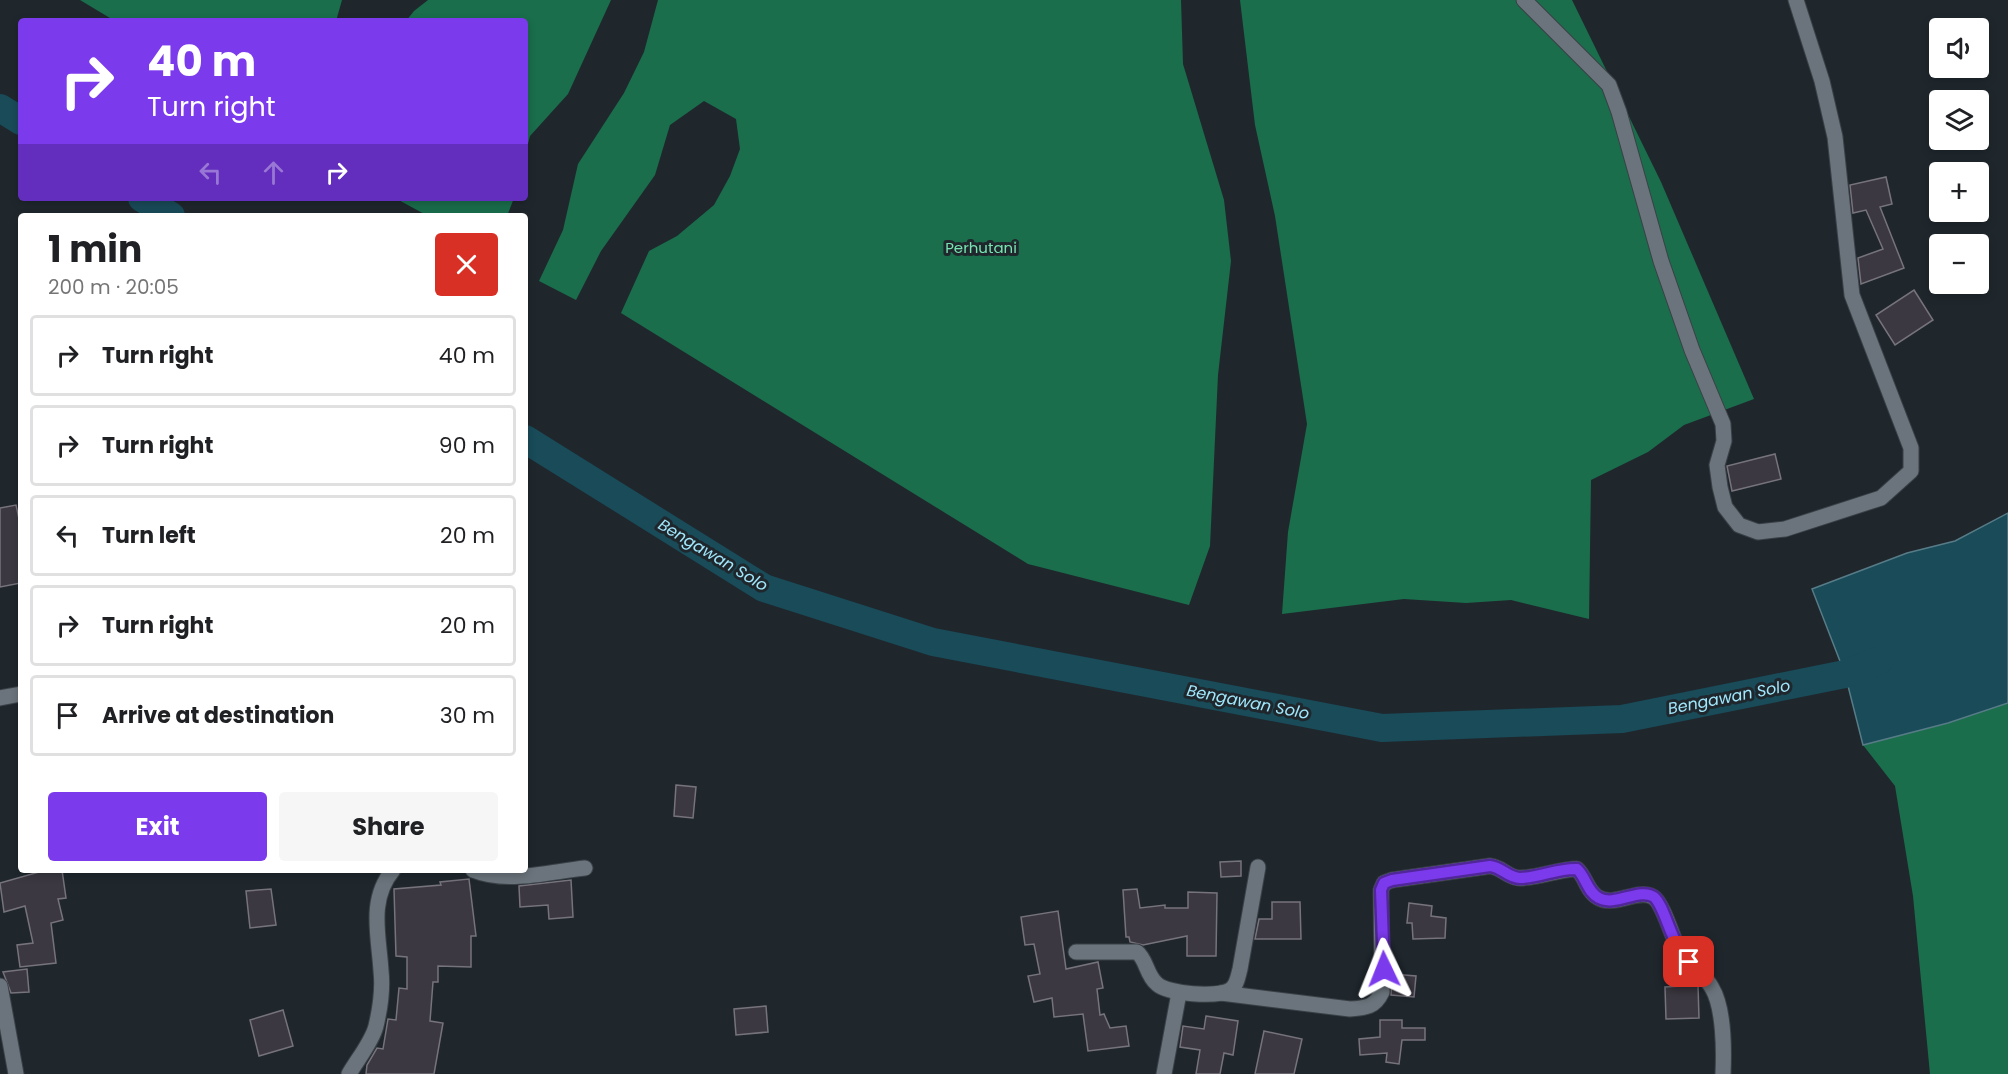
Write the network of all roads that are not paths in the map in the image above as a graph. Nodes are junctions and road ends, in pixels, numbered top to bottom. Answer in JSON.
{"nodes":[{"id":1,"x":1524,"y":0,"type":"edge"},
{"id":2,"x":1796,"y":0,"type":"edge"},
{"id":3,"x":18,"y":695,"type":"edge"},
{"id":4,"x":0,"y":698,"type":"edge"},
{"id":5,"x":1258,"y":867,"type":"dead end"},
{"id":6,"x":585,"y":868,"type":"dead end"},
{"id":7,"x":391,"y":873,"type":"edge"},
{"id":8,"x":482,"y":873,"type":"edge"},
{"id":9,"x":1076,"y":952,"type":"dead end"},
{"id":10,"x":0,"y":986,"type":"edge"},
{"id":11,"x":1179,"y":993,"type":"junction"},
{"id":12,"x":1221,"y":993,"type":"junction"},
{"id":13,"x":16,"y":1074,"type":"edge"},
{"id":14,"x":349,"y":1074,"type":"edge"},
{"id":15,"x":1164,"y":1074,"type":"edge"},
{"id":16,"x":1723,"y":1074,"type":"edge"}],
"edges":[{"from":1,"to":2,"type":"street"},
{"from":3,"to":4,"type":"street"},
{"from":5,"to":12,"type":"street"},
{"from":6,"to":8,"type":"street"},
{"from":7,"to":14,"type":"street"},
{"from":9,"to":11,"type":"street"},
{"from":10,"to":13,"type":"street"},
{"from":11,"to":12,"type":"street"},
{"from":11,"to":15,"type":"street"},
{"from":12,"to":16,"type":"street"}]}
